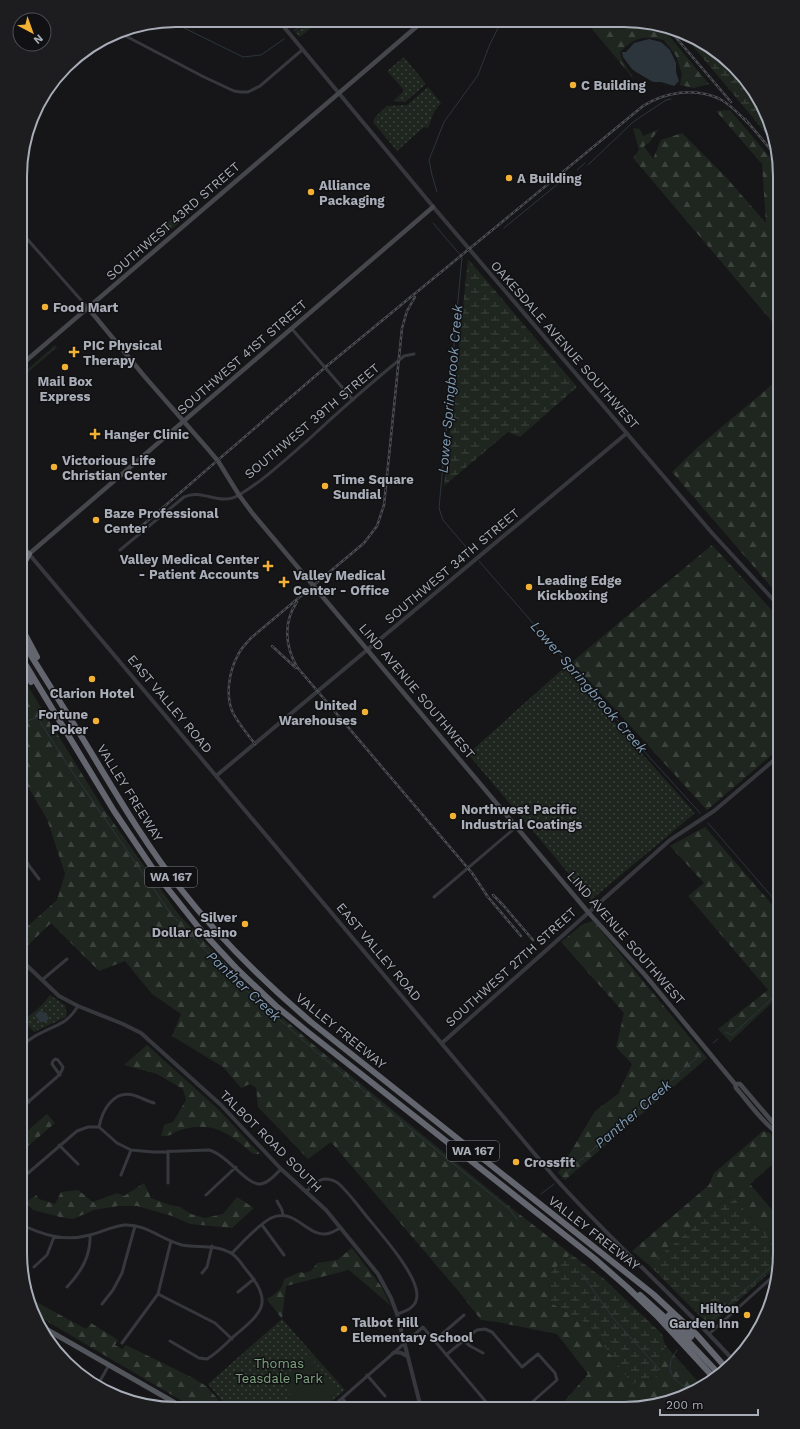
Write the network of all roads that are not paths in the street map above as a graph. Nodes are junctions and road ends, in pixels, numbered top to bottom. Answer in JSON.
{"nodes":[{"id":1,"x":283,"y":27,"type":"edge"},
{"id":2,"x":416,"y":27,"type":"edge"},
{"id":3,"x":125,"y":36,"type":"edge"},
{"id":4,"x":302,"y":50,"type":"junction"},
{"id":5,"x":339,"y":93,"type":"junction"},
{"id":6,"x":433,"y":207,"type":"junction"},
{"id":7,"x":27,"y":239,"type":"edge"},
{"id":8,"x":88,"y":308,"type":"junction"},
{"id":9,"x":292,"y":329,"type":"junction"},
{"id":10,"x":414,"y":354,"type":"dead end"},
{"id":11,"x":27,"y":360,"type":"edge"},
{"id":12,"x":353,"y":400,"type":"junction"},
{"id":13,"x":184,"y":421,"type":"junction"},
{"id":14,"x":627,"y":433,"type":"junction"},
{"id":15,"x":239,"y":495,"type":"junction"},
{"id":16,"x":120,"y":550,"type":"dead end"},
{"id":17,"x":27,"y":552,"type":"edge"},
{"id":18,"x":29,"y":554,"type":"junction"},
{"id":19,"x":27,"y":558,"type":"edge"},
{"id":20,"x":773,"y":598,"type":"edge"},
{"id":21,"x":27,"y":639,"type":"edge"},
{"id":22,"x":27,"y":649,"type":"edge"},
{"id":23,"x":367,"y":649,"type":"junction"},
{"id":24,"x":27,"y":661,"type":"edge"},
{"id":25,"x":27,"y":667,"type":"edge"},
{"id":26,"x":27,"y":675,"type":"edge"},
{"id":27,"x":49,"y":705,"type":"junction"},
{"id":28,"x":70,"y":718,"type":"junction"},
{"id":29,"x":773,"y":761,"type":"edge"},
{"id":30,"x":216,"y":776,"type":"junction"},
{"id":31,"x":516,"y":827,"type":"junction"},
{"id":32,"x":27,"y":862,"type":"edge"},
{"id":33,"x":39,"y":879,"type":"dead end"},
{"id":34,"x":434,"y":896,"type":"dead end"},
{"id":35,"x":588,"y":912,"type":"junction"},
{"id":36,"x":67,"y":959,"type":"dead end"},
{"id":37,"x":27,"y":966,"type":"edge"},
{"id":38,"x":42,"y":980,"type":"junction"},
{"id":39,"x":78,"y":1006,"type":"junction"},
{"id":40,"x":281,"y":1009,"type":"junction"},
{"id":41,"x":27,"y":1042,"type":"edge"},
{"id":42,"x":442,"y":1043,"type":"junction"},
{"id":43,"x":60,"y":1075,"type":"junction"},
{"id":44,"x":27,"y":1099,"type":"edge"},
{"id":45,"x":29,"y":1102,"type":"joint"},
{"id":46,"x":154,"y":1103,"type":"dead end"},
{"id":47,"x":99,"y":1127,"type":"junction"},
{"id":48,"x":773,"y":1130,"type":"edge"},
{"id":49,"x":60,"y":1145,"type":"junction"},
{"id":50,"x":131,"y":1150,"type":"junction"},
{"id":51,"x":168,"y":1151,"type":"junction"},
{"id":52,"x":78,"y":1164,"type":"dead end"},
{"id":53,"x":236,"y":1167,"type":"junction"},
{"id":54,"x":281,"y":1169,"type":"junction"},
{"id":55,"x":27,"y":1174,"type":"edge"},
{"id":56,"x":121,"y":1175,"type":"dead end"},
{"id":57,"x":168,"y":1184,"type":"dead end"},
{"id":58,"x":307,"y":1191,"type":"junction"},
{"id":59,"x":206,"y":1195,"type":"dead end"},
{"id":60,"x":277,"y":1201,"type":"dead end"},
{"id":61,"x":283,"y":1215,"type":"junction"},
{"id":62,"x":262,"y":1224,"type":"junction"},
{"id":63,"x":135,"y":1226,"type":"junction"},
{"id":64,"x":27,"y":1227,"type":"edge"},
{"id":65,"x":341,"y":1228,"type":"junction"},
{"id":66,"x":90,"y":1235,"type":"junction"},
{"id":67,"x":54,"y":1237,"type":"junction"},
{"id":68,"x":171,"y":1241,"type":"junction"},
{"id":69,"x":212,"y":1246,"type":"junction"},
{"id":70,"x":232,"y":1253,"type":"junction"},
{"id":71,"x":284,"y":1255,"type":"dead end"},
{"id":72,"x":594,"y":1258,"type":"junction"},
{"id":73,"x":34,"y":1267,"type":"dead end"},
{"id":74,"x":202,"y":1274,"type":"dead end"},
{"id":75,"x":254,"y":1279,"type":"junction"},
{"id":76,"x":771,"y":1279,"type":"edge"},
{"id":77,"x":67,"y":1287,"type":"dead end"},
{"id":78,"x":646,"y":1288,"type":"junction"},
{"id":79,"x":238,"y":1292,"type":"dead end"},
{"id":80,"x":158,"y":1294,"type":"junction"},
{"id":81,"x":102,"y":1304,"type":"dead end"},
{"id":82,"x":397,"y":1314,"type":"junction"},
{"id":83,"x":464,"y":1315,"type":"dead end"},
{"id":84,"x":49,"y":1331,"type":"edge"},
{"id":85,"x":709,"y":1334,"type":"junction"},
{"id":86,"x":232,"y":1339,"type":"junction"},
{"id":87,"x":463,"y":1340,"type":"junction"},
{"id":88,"x":170,"y":1341,"type":"dead end"},
{"id":89,"x":434,"y":1341,"type":"junction"},
{"id":90,"x":122,"y":1343,"type":"dead end"},
{"id":91,"x":404,"y":1344,"type":"junction"},
{"id":92,"x":393,"y":1353,"type":"junction"},
{"id":93,"x":483,"y":1353,"type":"dead end"},
{"id":94,"x":446,"y":1355,"type":"junction"},
{"id":95,"x":407,"y":1356,"type":"junction"},
{"id":96,"x":730,"y":1357,"type":"edge"},
{"id":97,"x":723,"y":1364,"type":"edge"},
{"id":98,"x":109,"y":1365,"type":"junction"},
{"id":99,"x":719,"y":1368,"type":"edge"},
{"id":100,"x":716,"y":1370,"type":"edge"},
{"id":101,"x":711,"y":1374,"type":"edge"},
{"id":102,"x":367,"y":1375,"type":"junction"},
{"id":103,"x":100,"y":1381,"type":"edge"},
{"id":104,"x":385,"y":1396,"type":"dead end"},
{"id":105,"x":342,"y":1398,"type":"junction"},
{"id":106,"x":174,"y":1402,"type":"edge"},
{"id":107,"x":338,"y":1402,"type":"edge"},
{"id":108,"x":345,"y":1402,"type":"edge"},
{"id":109,"x":419,"y":1402,"type":"edge"},
{"id":110,"x":486,"y":1402,"type":"edge"},
{"id":111,"x":532,"y":1402,"type":"edge"}],
"edges":[{"from":1,"to":4,"type":"street","name":"OAKESDALE AVENUE SOUTHWEST"},
{"from":2,"to":5,"type":"main road","name":"SOUTHWEST 43RD STREET"},
{"from":3,"to":4,"type":"street"},
{"from":4,"to":5,"type":"street","name":"OAKESDALE AVENUE SOUTHWEST"},
{"from":5,"to":6,"type":"street","name":"OAKESDALE AVENUE SOUTHWEST"},
{"from":5,"to":8,"type":"main road","name":"SOUTHWEST 43RD STREET"},
{"from":6,"to":9,"type":"main road","name":"SOUTHWEST 41ST STREET"},
{"from":6,"to":14,"type":"street","name":"OAKESDALE AVENUE SOUTHWEST"},
{"from":7,"to":8,"type":"street"},
{"from":8,"to":11,"type":"main road","name":"SOUTHWEST 43RD STREET"},
{"from":8,"to":13,"type":"main road","name":"LIND AVENUE SOUTHWEST"},
{"from":9,"to":12,"type":"street"},
{"from":9,"to":13,"type":"main road","name":"SOUTHWEST 41ST STREET"},
{"from":10,"to":12,"type":"street","name":"SOUTHWEST 39TH STREET"},
{"from":12,"to":15,"type":"street","name":"SOUTHWEST 39TH STREET"},
{"from":13,"to":15,"type":"main road","name":"LIND AVENUE SOUTHWEST"},
{"from":13,"to":18,"type":"main road","name":"SOUTHWEST 41ST STREET"},
{"from":14,"to":20,"type":"street","name":"OAKESDALE AVENUE SOUTHWEST"},
{"from":14,"to":23,"type":"street","name":"SOUTHWEST 34TH STREET"},
{"from":15,"to":16,"type":"street","name":"SOUTHWEST 39TH STREET"},
{"from":15,"to":23,"type":"main road","name":"LIND AVENUE SOUTHWEST"},
{"from":17,"to":18,"type":"main road","name":"EAST VALLEY ROAD"},
{"from":18,"to":19,"type":"highway"},
{"from":18,"to":30,"type":"street","name":"EAST VALLEY ROAD"},
{"from":21,"to":28,"type":"highway"},
{"from":22,"to":28,"type":"highway","name":"VALLEY FREEWAY","number":"WA 167"},
{"from":23,"to":30,"type":"street","name":"SOUTHWEST 34TH STREET"},
{"from":23,"to":31,"type":"main road","name":"LIND AVENUE SOUTHWEST"},
{"from":24,"to":40,"type":"highway"},
{"from":25,"to":27,"type":"highway","name":"VALLEY FREEWAY","number":"WA 167"},
{"from":26,"to":27,"type":"highway"},
{"from":27,"to":40,"type":"highway","name":"VALLEY FREEWAY","number":"WA 167"},
{"from":28,"to":78,"type":"highway","name":"VALLEY FREEWAY","number":"WA 167"},
{"from":29,"to":35,"type":"street","name":"SOUTHWEST 27TH STREET"},
{"from":30,"to":42,"type":"street","name":"EAST VALLEY ROAD"},
{"from":31,"to":34,"type":"street"},
{"from":31,"to":35,"type":"main road","name":"LIND AVENUE SOUTHWEST"},
{"from":32,"to":33,"type":"street"},
{"from":35,"to":42,"type":"street","name":"SOUTHWEST 27TH STREET"},
{"from":35,"to":48,"type":"main road","name":"LIND AVENUE SOUTHWEST"},
{"from":36,"to":38,"type":"street"},
{"from":37,"to":38,"type":"street","name":"TALBOT ROAD SOUTH"},
{"from":38,"to":39,"type":"street","name":"TALBOT ROAD SOUTH"},
{"from":39,"to":41,"type":"street"},
{"from":39,"to":54,"type":"street","name":"TALBOT ROAD SOUTH"},
{"from":40,"to":72,"type":"highway","name":"VALLEY FREEWAY","number":"WA 167"},
{"from":42,"to":85,"type":"street","name":"EAST VALLEY ROAD"},
{"from":43,"to":43,"type":"street"},
{"from":43,"to":45,"type":"street"},
{"from":44,"to":45,"type":"street"},
{"from":46,"to":47,"type":"street"},
{"from":47,"to":49,"type":"street"},
{"from":47,"to":50,"type":"street"},
{"from":49,"to":52,"type":"street"},
{"from":49,"to":55,"type":"street"},
{"from":50,"to":51,"type":"street"},
{"from":50,"to":56,"type":"street"},
{"from":51,"to":53,"type":"street"},
{"from":51,"to":57,"type":"street"},
{"from":53,"to":54,"type":"street"},
{"from":53,"to":59,"type":"street"},
{"from":54,"to":58,"type":"street","name":"TALBOT ROAD SOUTH"},
{"from":58,"to":65,"type":"street","name":"TALBOT ROAD SOUTH"},
{"from":58,"to":82,"type":"street"},
{"from":60,"to":61,"type":"street"},
{"from":61,"to":62,"type":"street"},
{"from":61,"to":65,"type":"street"},
{"from":62,"to":70,"type":"street"},
{"from":62,"to":71,"type":"street"},
{"from":63,"to":66,"type":"street"},
{"from":63,"to":68,"type":"street"},
{"from":63,"to":81,"type":"street"},
{"from":64,"to":67,"type":"street"},
{"from":65,"to":82,"type":"street","name":"TALBOT ROAD SOUTH"},
{"from":66,"to":67,"type":"street"},
{"from":66,"to":77,"type":"street"},
{"from":67,"to":73,"type":"street"},
{"from":68,"to":69,"type":"street"},
{"from":68,"to":80,"type":"street"},
{"from":69,"to":70,"type":"street"},
{"from":69,"to":74,"type":"street"},
{"from":70,"to":75,"type":"street"},
{"from":72,"to":100,"type":"highway"},
{"from":72,"to":101,"type":"highway","name":"VALLEY FREEWAY","number":"WA 167"},
{"from":75,"to":79,"type":"street"},
{"from":75,"to":86,"type":"street"},
{"from":76,"to":85,"type":"street"},
{"from":78,"to":97,"type":"highway","name":"VALLEY FREEWAY","number":"WA 167"},
{"from":78,"to":99,"type":"highway"},
{"from":80,"to":86,"type":"street"},
{"from":80,"to":90,"type":"street"},
{"from":82,"to":91,"type":"street","name":"TALBOT ROAD SOUTH"},
{"from":83,"to":89,"type":"street"},
{"from":84,"to":98,"type":"main road"},
{"from":85,"to":96,"type":"street","name":"EAST VALLEY ROAD"},
{"from":86,"to":88,"type":"street"},
{"from":87,"to":93,"type":"street"},
{"from":87,"to":94,"type":"street"},
{"from":87,"to":111,"type":"street"},
{"from":89,"to":91,"type":"street"},
{"from":89,"to":94,"type":"street"},
{"from":91,"to":92,"type":"street"},
{"from":91,"to":95,"type":"street","name":"TALBOT ROAD SOUTH"},
{"from":92,"to":95,"type":"street"},
{"from":92,"to":102,"type":"street"},
{"from":94,"to":110,"type":"street"},
{"from":95,"to":109,"type":"street","name":"TALBOT ROAD SOUTH"},
{"from":98,"to":103,"type":"street"},
{"from":98,"to":106,"type":"main road"},
{"from":102,"to":104,"type":"street"},
{"from":102,"to":105,"type":"street"},
{"from":105,"to":107,"type":"street"},
{"from":105,"to":108,"type":"street"}]}
